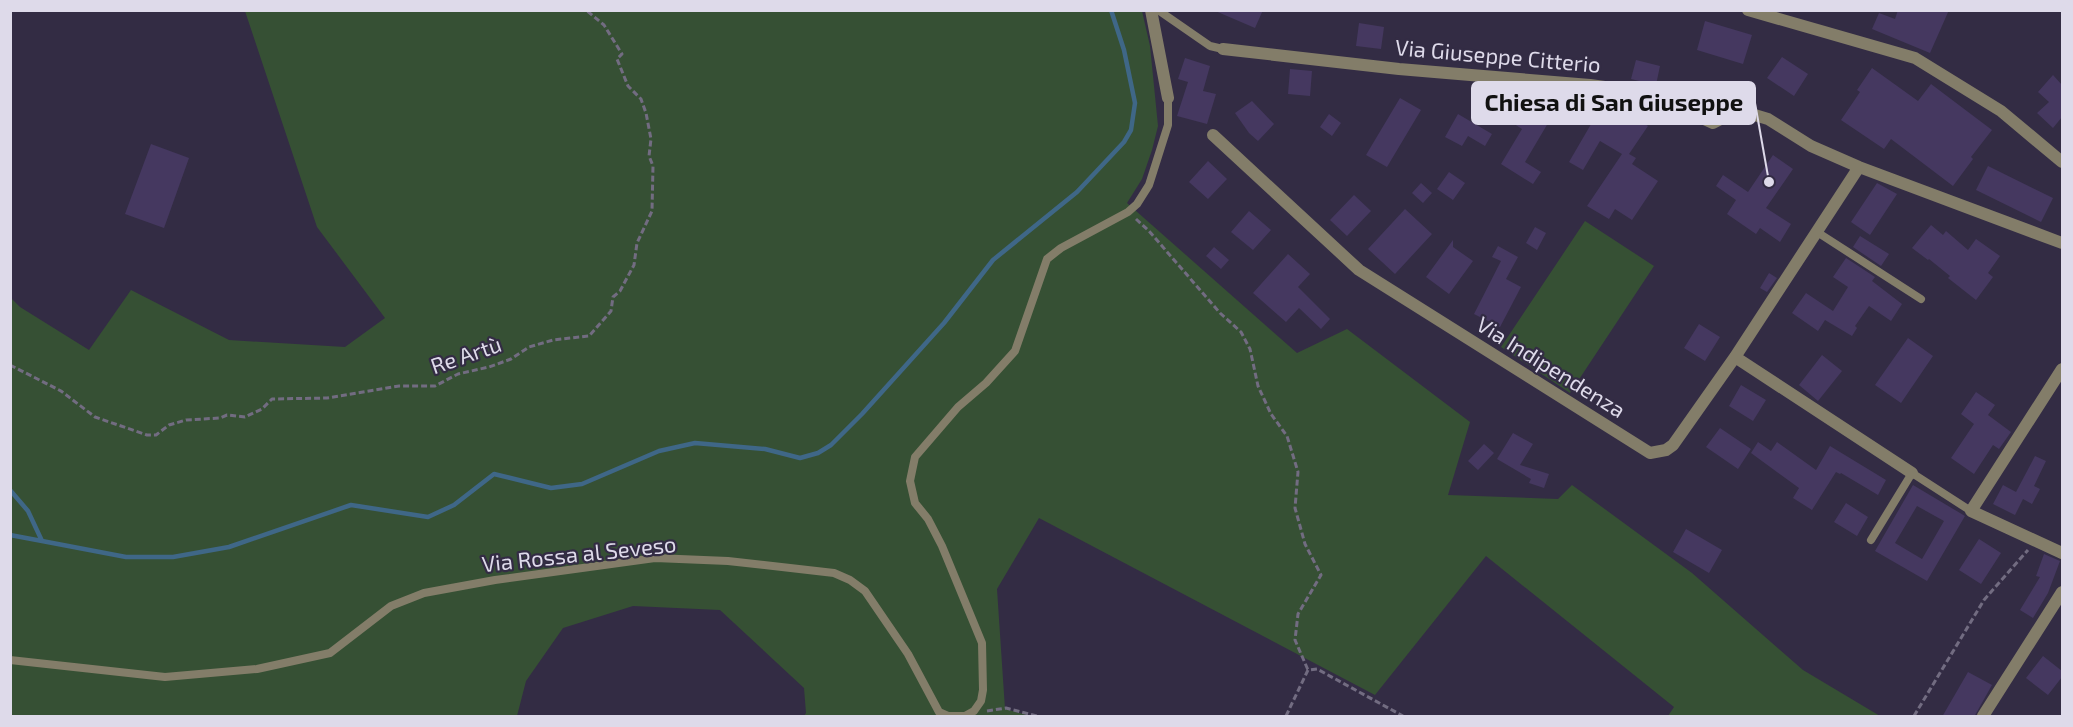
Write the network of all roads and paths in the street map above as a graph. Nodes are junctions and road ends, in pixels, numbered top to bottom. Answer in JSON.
{"nodes":[{"id":1,"x":586,"y":10,"type":"edge"},
{"id":2,"x":1151,"y":10,"type":"edge"},
{"id":3,"x":1158,"y":10,"type":"edge"},
{"id":4,"x":1748,"y":10,"type":"edge"},
{"id":5,"x":1223,"y":49,"type":"joint"},
{"id":6,"x":1168,"y":99,"type":"joint"},
{"id":7,"x":1213,"y":135,"type":"dead end"},
{"id":8,"x":2062,"y":162,"type":"edge"},
{"id":9,"x":1859,"y":167,"type":"junction"},
{"id":10,"x":1128,"y":212,"type":"junction"},
{"id":11,"x":1817,"y":231,"type":"junction"},
{"id":12,"x":2062,"y":243,"type":"edge"},
{"id":13,"x":1921,"y":299,"type":"dead end"},
{"id":14,"x":1735,"y":357,"type":"junction"},
{"id":15,"x":10,"y":365,"type":"edge"},
{"id":16,"x":2062,"y":369,"type":"edge"},
{"id":17,"x":1912,"y":473,"type":"junction"},
{"id":18,"x":1971,"y":511,"type":"junction"},
{"id":19,"x":1871,"y":540,"type":"dead end"},
{"id":20,"x":2036,"y":542,"type":"junction"},
{"id":21,"x":2062,"y":553,"type":"edge"},
{"id":22,"x":2062,"y":592,"type":"edge"},
{"id":23,"x":10,"y":660,"type":"edge"},
{"id":24,"x":1308,"y":670,"type":"junction"},
{"id":25,"x":974,"y":711,"type":"junction"},
{"id":26,"x":1037,"y":716,"type":"edge"},
{"id":27,"x":1286,"y":717,"type":"edge"},
{"id":28,"x":1403,"y":717,"type":"edge"},
{"id":29,"x":1914,"y":717,"type":"edge"},
{"id":30,"x":1983,"y":717,"type":"edge"}],
"edges":[{"from":1,"to":15,"type":"path","name":"Re Artù"},
{"from":2,"to":6,"type":"street"},
{"from":3,"to":5,"type":"lane","name":"Via Giuseppe Citterio"},
{"from":4,"to":8,"type":"street"},
{"from":5,"to":9,"type":"street","name":"Via Giuseppe Citterio"},
{"from":6,"to":10,"type":"lane"},
{"from":7,"to":14,"type":"street","name":"Via Indipendenza"},
{"from":9,"to":11,"type":"street","name":"Via Indipendenza"},
{"from":9,"to":12,"type":"street"},
{"from":10,"to":24,"type":"path"},
{"from":10,"to":25,"type":"lane"},
{"from":11,"to":13,"type":"lane"},
{"from":11,"to":14,"type":"street","name":"Via Indipendenza"},
{"from":14,"to":17,"type":"street"},
{"from":16,"to":18,"type":"street"},
{"from":17,"to":18,"type":"lane"},
{"from":17,"to":19,"type":"lane"},
{"from":18,"to":20,"type":"street"},
{"from":20,"to":21,"type":"street"},
{"from":20,"to":29,"type":"path"},
{"from":22,"to":30,"type":"street"},
{"from":23,"to":25,"type":"lane","name":"Via Rossa al Seveso"},
{"from":24,"to":27,"type":"path"},
{"from":24,"to":28,"type":"path"},
{"from":25,"to":26,"type":"path"}]}
